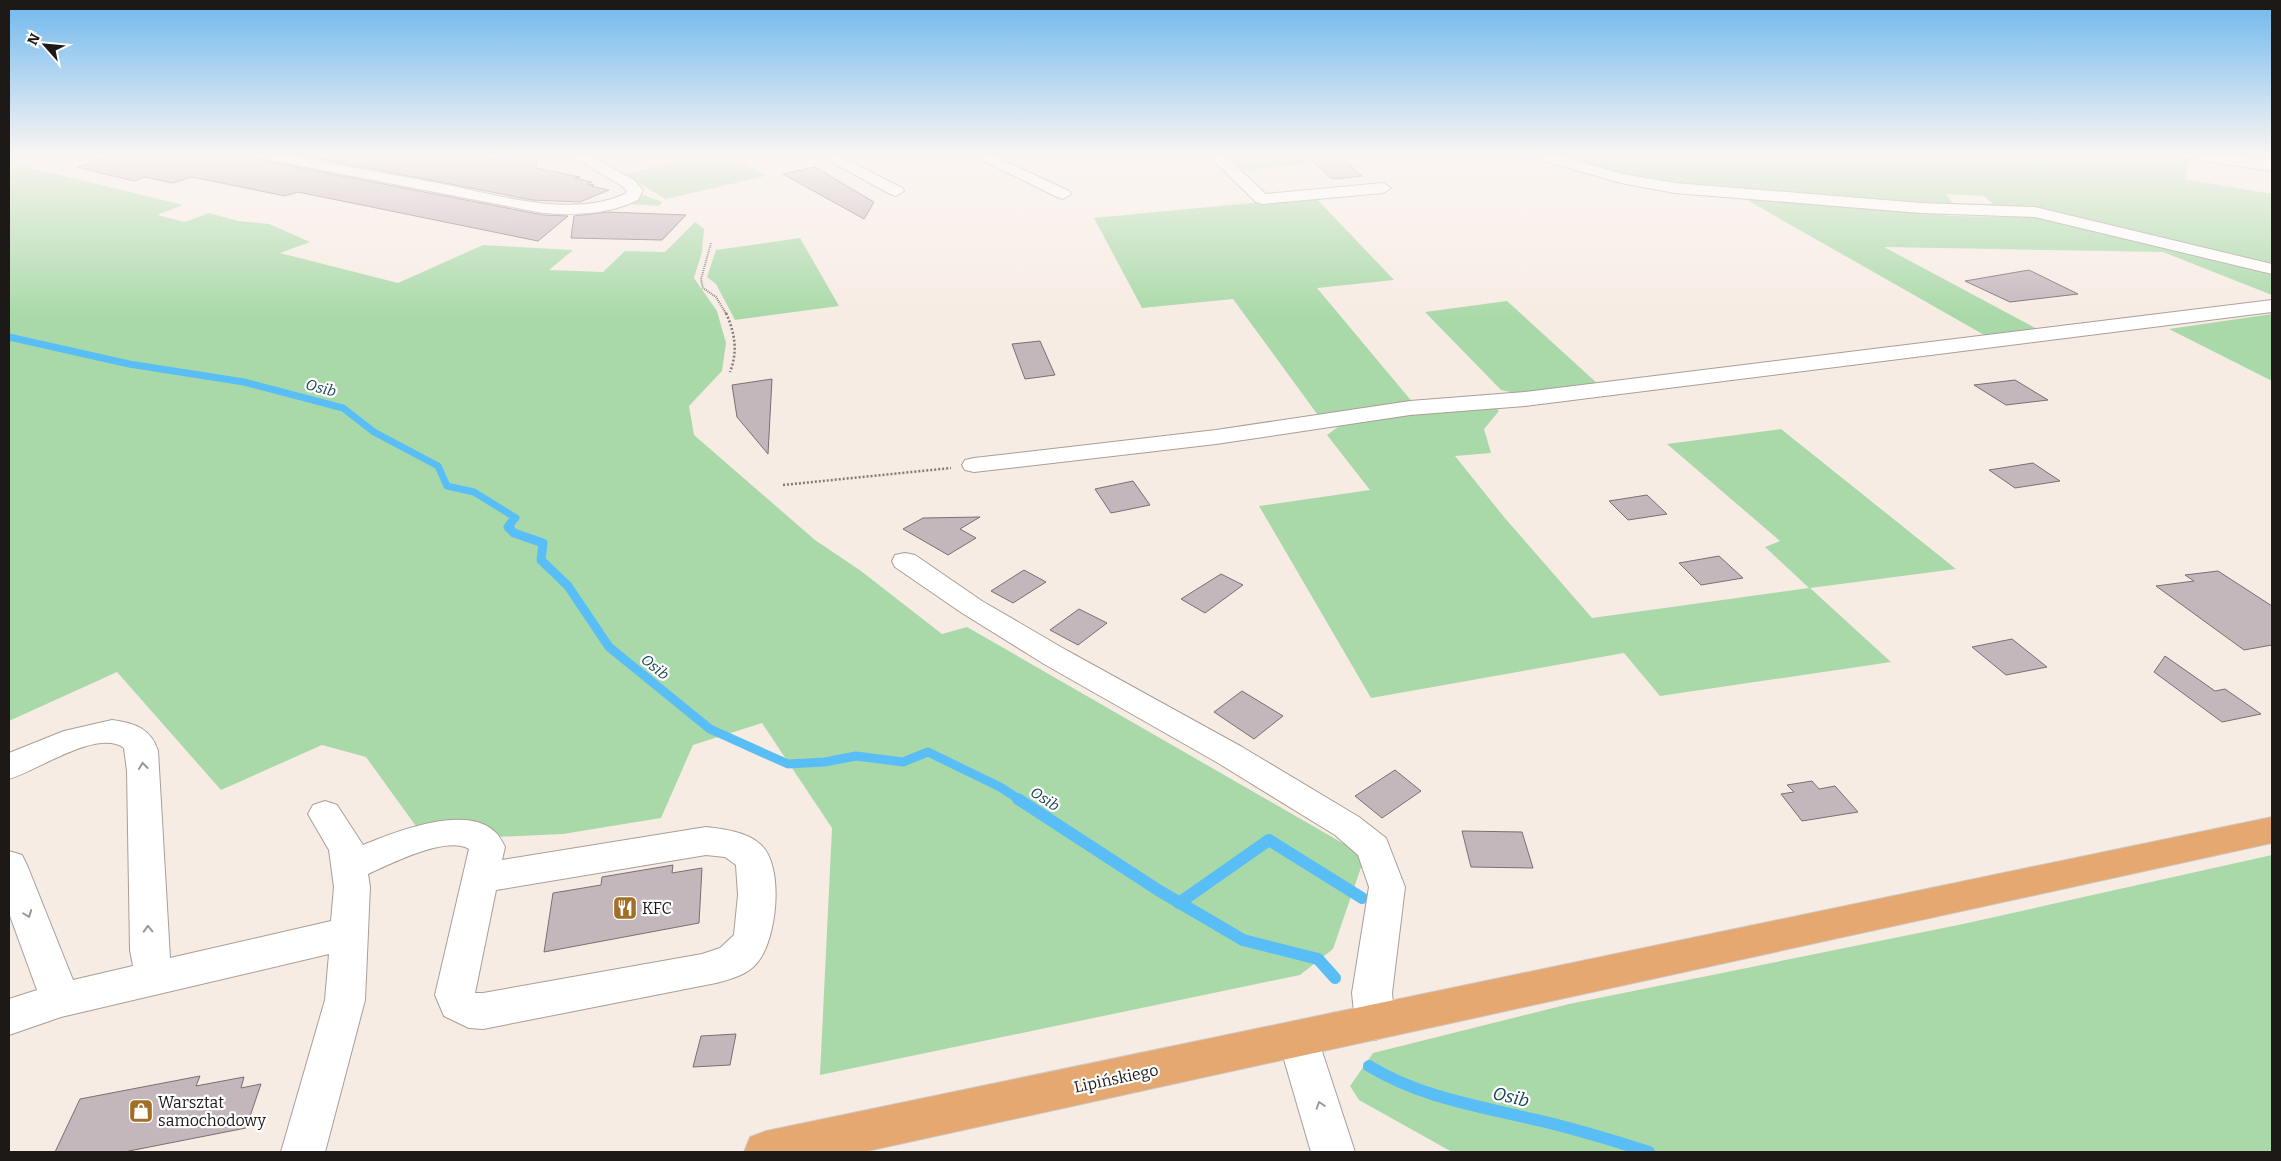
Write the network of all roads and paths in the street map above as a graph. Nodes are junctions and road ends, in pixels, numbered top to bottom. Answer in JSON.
{"nodes":[{"id":1,"x":558,"y":208,"type":"edge"},
{"id":2,"x":594,"y":208,"type":"edge"},
{"id":3,"x":1925,"y":208,"type":"edge"},
{"id":4,"x":711,"y":243,"type":"dead end"},
{"id":5,"x":2272,"y":270,"type":"edge"},
{"id":6,"x":2272,"y":306,"type":"edge"},
{"id":7,"x":730,"y":372,"type":"dead end"},
{"id":8,"x":974,"y":465,"type":"joint"},
{"id":9,"x":783,"y":485,"type":"dead end"},
{"id":10,"x":905,"y":561,"type":"dead end"},
{"id":11,"x":9,"y":767,"type":"edge"},
{"id":12,"x":325,"y":814,"type":"dead end"},
{"id":13,"x":2272,"y":830,"type":"edge"},
{"id":14,"x":9,"y":865,"type":"edge"},
{"id":15,"x":350,"y":866,"type":"junction"},
{"id":16,"x":481,"y":878,"type":"junction"},
{"id":17,"x":348,"y":933,"type":"junction"},
{"id":18,"x":154,"y":977,"type":"junction"},
{"id":19,"x":61,"y":1000,"type":"junction"},
{"id":20,"x":9,"y":1017,"type":"edge"},
{"id":21,"x":1375,"y":1022,"type":"junction"},
{"id":22,"x":1298,"y":1039,"type":"junction"},
{"id":23,"x":302,"y":1152,"type":"edge"},
{"id":24,"x":766,"y":1152,"type":"edge"},
{"id":25,"x":1333,"y":1152,"type":"edge"}],
"edges":[{"from":1,"to":2,"type":"street"},
{"from":3,"to":5,"type":"street"},
{"from":4,"to":7,"type":"path"},
{"from":6,"to":8,"type":"street"},
{"from":8,"to":9,"type":"path"},
{"from":10,"to":21,"type":"street"},
{"from":18,"to":11,"type":"street","one_way":true},
{"from":12,"to":15,"type":"street"},
{"from":13,"to":21,"type":"main road","name":"Lipińskiego"},
{"from":14,"to":19,"type":"street","one_way":true},
{"from":15,"to":16,"type":"street"},
{"from":15,"to":17,"type":"street"},
{"from":16,"to":16,"type":"street"},
{"from":17,"to":18,"type":"street"},
{"from":17,"to":23,"type":"street"},
{"from":18,"to":19,"type":"street"},
{"from":19,"to":20,"type":"street"},
{"from":21,"to":22,"type":"main road","name":"Lipińskiego"},
{"from":22,"to":24,"type":"main road","name":"Lipińskiego"},
{"from":25,"to":22,"type":"street","one_way":true}]}
